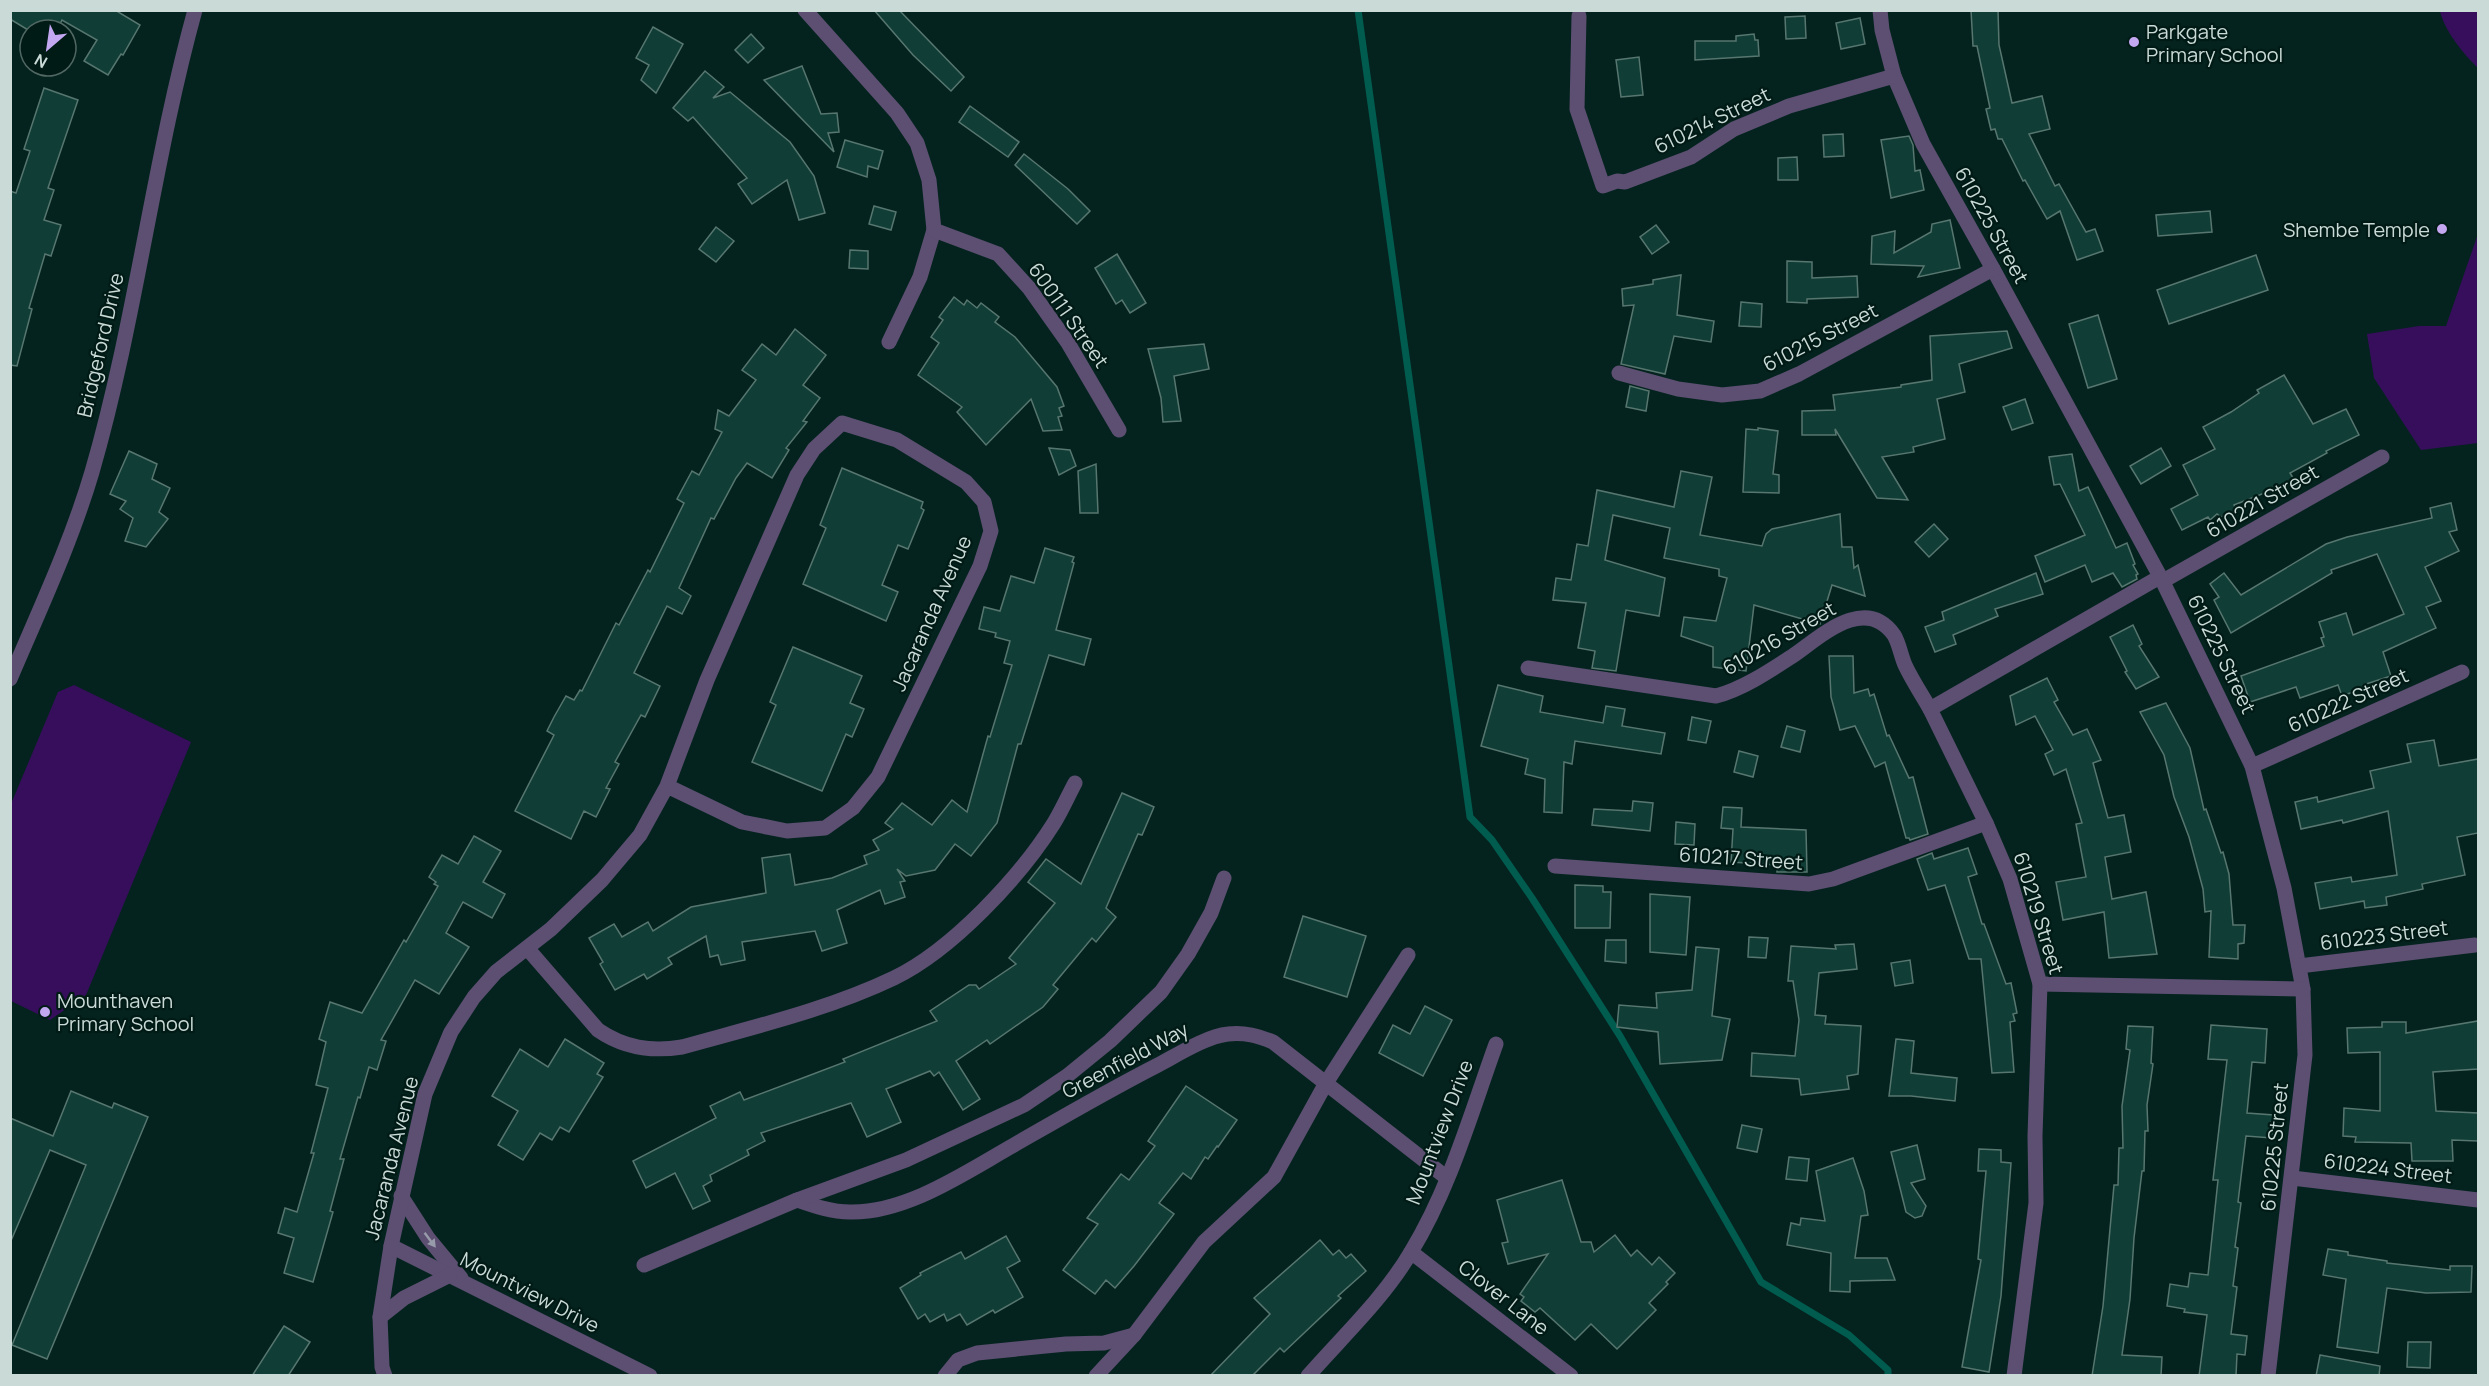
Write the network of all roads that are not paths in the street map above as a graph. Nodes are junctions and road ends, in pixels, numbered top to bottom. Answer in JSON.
{"nodes":[{"id":1,"x":195,"y":10,"type":"edge"},
{"id":2,"x":805,"y":10,"type":"edge"},
{"id":3,"x":1880,"y":10,"type":"edge"},
{"id":4,"x":1579,"y":16,"type":"dead end"},
{"id":5,"x":1894,"y":76,"type":"junction"},
{"id":6,"x":934,"y":230,"type":"junction"},
{"id":7,"x":1994,"y":269,"type":"junction"},
{"id":8,"x":889,"y":342,"type":"dead end"},
{"id":9,"x":1619,"y":373,"type":"dead end"},
{"id":10,"x":1119,"y":430,"type":"dead end"},
{"id":11,"x":2382,"y":457,"type":"dead end"},
{"id":12,"x":2163,"y":581,"type":"junction"},
{"id":13,"x":1528,"y":668,"type":"dead end"},
{"id":14,"x":2462,"y":672,"type":"dead end"},
{"id":15,"x":10,"y":679,"type":"edge"},
{"id":16,"x":1930,"y":709,"type":"junction"},
{"id":17,"x":2253,"y":766,"type":"junction"},
{"id":18,"x":1075,"y":783,"type":"dead end"},
{"id":19,"x":667,"y":786,"type":"junction"},
{"id":20,"x":1986,"y":823,"type":"junction"},
{"id":21,"x":1555,"y":866,"type":"dead end"},
{"id":22,"x":1224,"y":878,"type":"dead end"},
{"id":23,"x":2475,"y":945,"type":"dead end"},
{"id":24,"x":527,"y":948,"type":"junction"},
{"id":25,"x":1408,"y":955,"type":"dead end"},
{"id":26,"x":2299,"y":966,"type":"junction"},
{"id":27,"x":2040,"y":984,"type":"junction"},
{"id":28,"x":2303,"y":989,"type":"junction"},
{"id":29,"x":1496,"y":1044,"type":"dead end"},
{"id":30,"x":1326,"y":1083,"type":"junction"},
{"id":31,"x":1448,"y":1178,"type":"junction"},
{"id":32,"x":2292,"y":1178,"type":"junction"},
{"id":33,"x":401,"y":1196,"type":"junction"},
{"id":34,"x":797,"y":1200,"type":"junction"},
{"id":35,"x":2478,"y":1200,"type":"edge"},
{"id":36,"x":391,"y":1246,"type":"junction"},
{"id":37,"x":1411,"y":1252,"type":"junction"},
{"id":38,"x":644,"y":1264,"type":"dead end"},
{"id":39,"x":450,"y":1275,"type":"junction"},
{"id":40,"x":464,"y":1282,"type":"junction"},
{"id":41,"x":380,"y":1317,"type":"junction"},
{"id":42,"x":1134,"y":1335,"type":"junction"},
{"id":43,"x":380,"y":1373,"type":"edge"},
{"id":44,"x":650,"y":1376,"type":"edge"},
{"id":45,"x":945,"y":1376,"type":"edge"},
{"id":46,"x":1096,"y":1376,"type":"edge"},
{"id":47,"x":1308,"y":1376,"type":"edge"},
{"id":48,"x":1571,"y":1376,"type":"edge"},
{"id":49,"x":2014,"y":1376,"type":"edge"},
{"id":50,"x":2268,"y":1376,"type":"edge"}],
"edges":[{"from":1,"to":15,"type":"street","name":"Bridgeford Drive"},
{"from":2,"to":6,"type":"street"},
{"from":3,"to":5,"type":"street","name":"610225 Street"},
{"from":4,"to":5,"type":"street","name":"610214 Street"},
{"from":5,"to":7,"type":"street","name":"610225 Street"},
{"from":6,"to":8,"type":"street"},
{"from":6,"to":10,"type":"street","name":"600111 Street"},
{"from":7,"to":9,"type":"street","name":"610215 Street"},
{"from":7,"to":12,"type":"street","name":"610225 Street"},
{"from":11,"to":12,"type":"street","name":"610221 Street"},
{"from":12,"to":16,"type":"street"},
{"from":12,"to":17,"type":"street","name":"610225 Street"},
{"from":13,"to":16,"type":"street","name":"610216 Street"},
{"from":14,"to":17,"type":"street","name":"610222 Street"},
{"from":16,"to":20,"type":"street","name":"610219 Street"},
{"from":17,"to":26,"type":"street","name":"610225 Street"},
{"from":18,"to":24,"type":"street"},
{"from":19,"to":19,"type":"street","name":"Jacaranda Avenue"},
{"from":19,"to":24,"type":"street","name":"Jacaranda Avenue"},
{"from":20,"to":21,"type":"street","name":"610217 Street"},
{"from":20,"to":27,"type":"street","name":"610219 Street"},
{"from":22,"to":34,"type":"street","name":"Greenfield Way"},
{"from":23,"to":26,"type":"street","name":"610223 Street"},
{"from":24,"to":33,"type":"street","name":"Jacaranda Avenue"},
{"from":25,"to":30,"type":"street"},
{"from":26,"to":28,"type":"street","name":"610225 Street"},
{"from":27,"to":28,"type":"street"},
{"from":27,"to":49,"type":"street","name":"610219 Street"},
{"from":28,"to":32,"type":"street","name":"610225 Street"},
{"from":29,"to":31,"type":"street","name":"Mountview Drive"},
{"from":30,"to":31,"type":"street","name":"Greenfield Way"},
{"from":30,"to":34,"type":"street","name":"Greenfield Way"},
{"from":30,"to":42,"type":"street"},
{"from":31,"to":37,"type":"street","name":"Mountview Drive"},
{"from":32,"to":35,"type":"street","name":"610224 Street"},
{"from":32,"to":50,"type":"street","name":"610225 Street"},
{"from":33,"to":36,"type":"street","name":"Jacaranda Avenue"},
{"from":33,"to":40,"type":"street","one_way":true},
{"from":34,"to":38,"type":"street","name":"Greenfield Way"},
{"from":36,"to":39,"type":"street","name":"Mountview Drive"},
{"from":36,"to":41,"type":"street","name":"Jacaranda Avenue"},
{"from":37,"to":47,"type":"street","name":"Mountview Drive"},
{"from":37,"to":48,"type":"street","name":"Clover Lane"},
{"from":39,"to":40,"type":"street","name":"Mountview Drive"},
{"from":39,"to":41,"type":"street"},
{"from":40,"to":44,"type":"street","name":"Mountview Drive"},
{"from":41,"to":43,"type":"street","name":"Jacaranda Avenue"},
{"from":42,"to":45,"type":"street"},
{"from":42,"to":46,"type":"street"}]}
